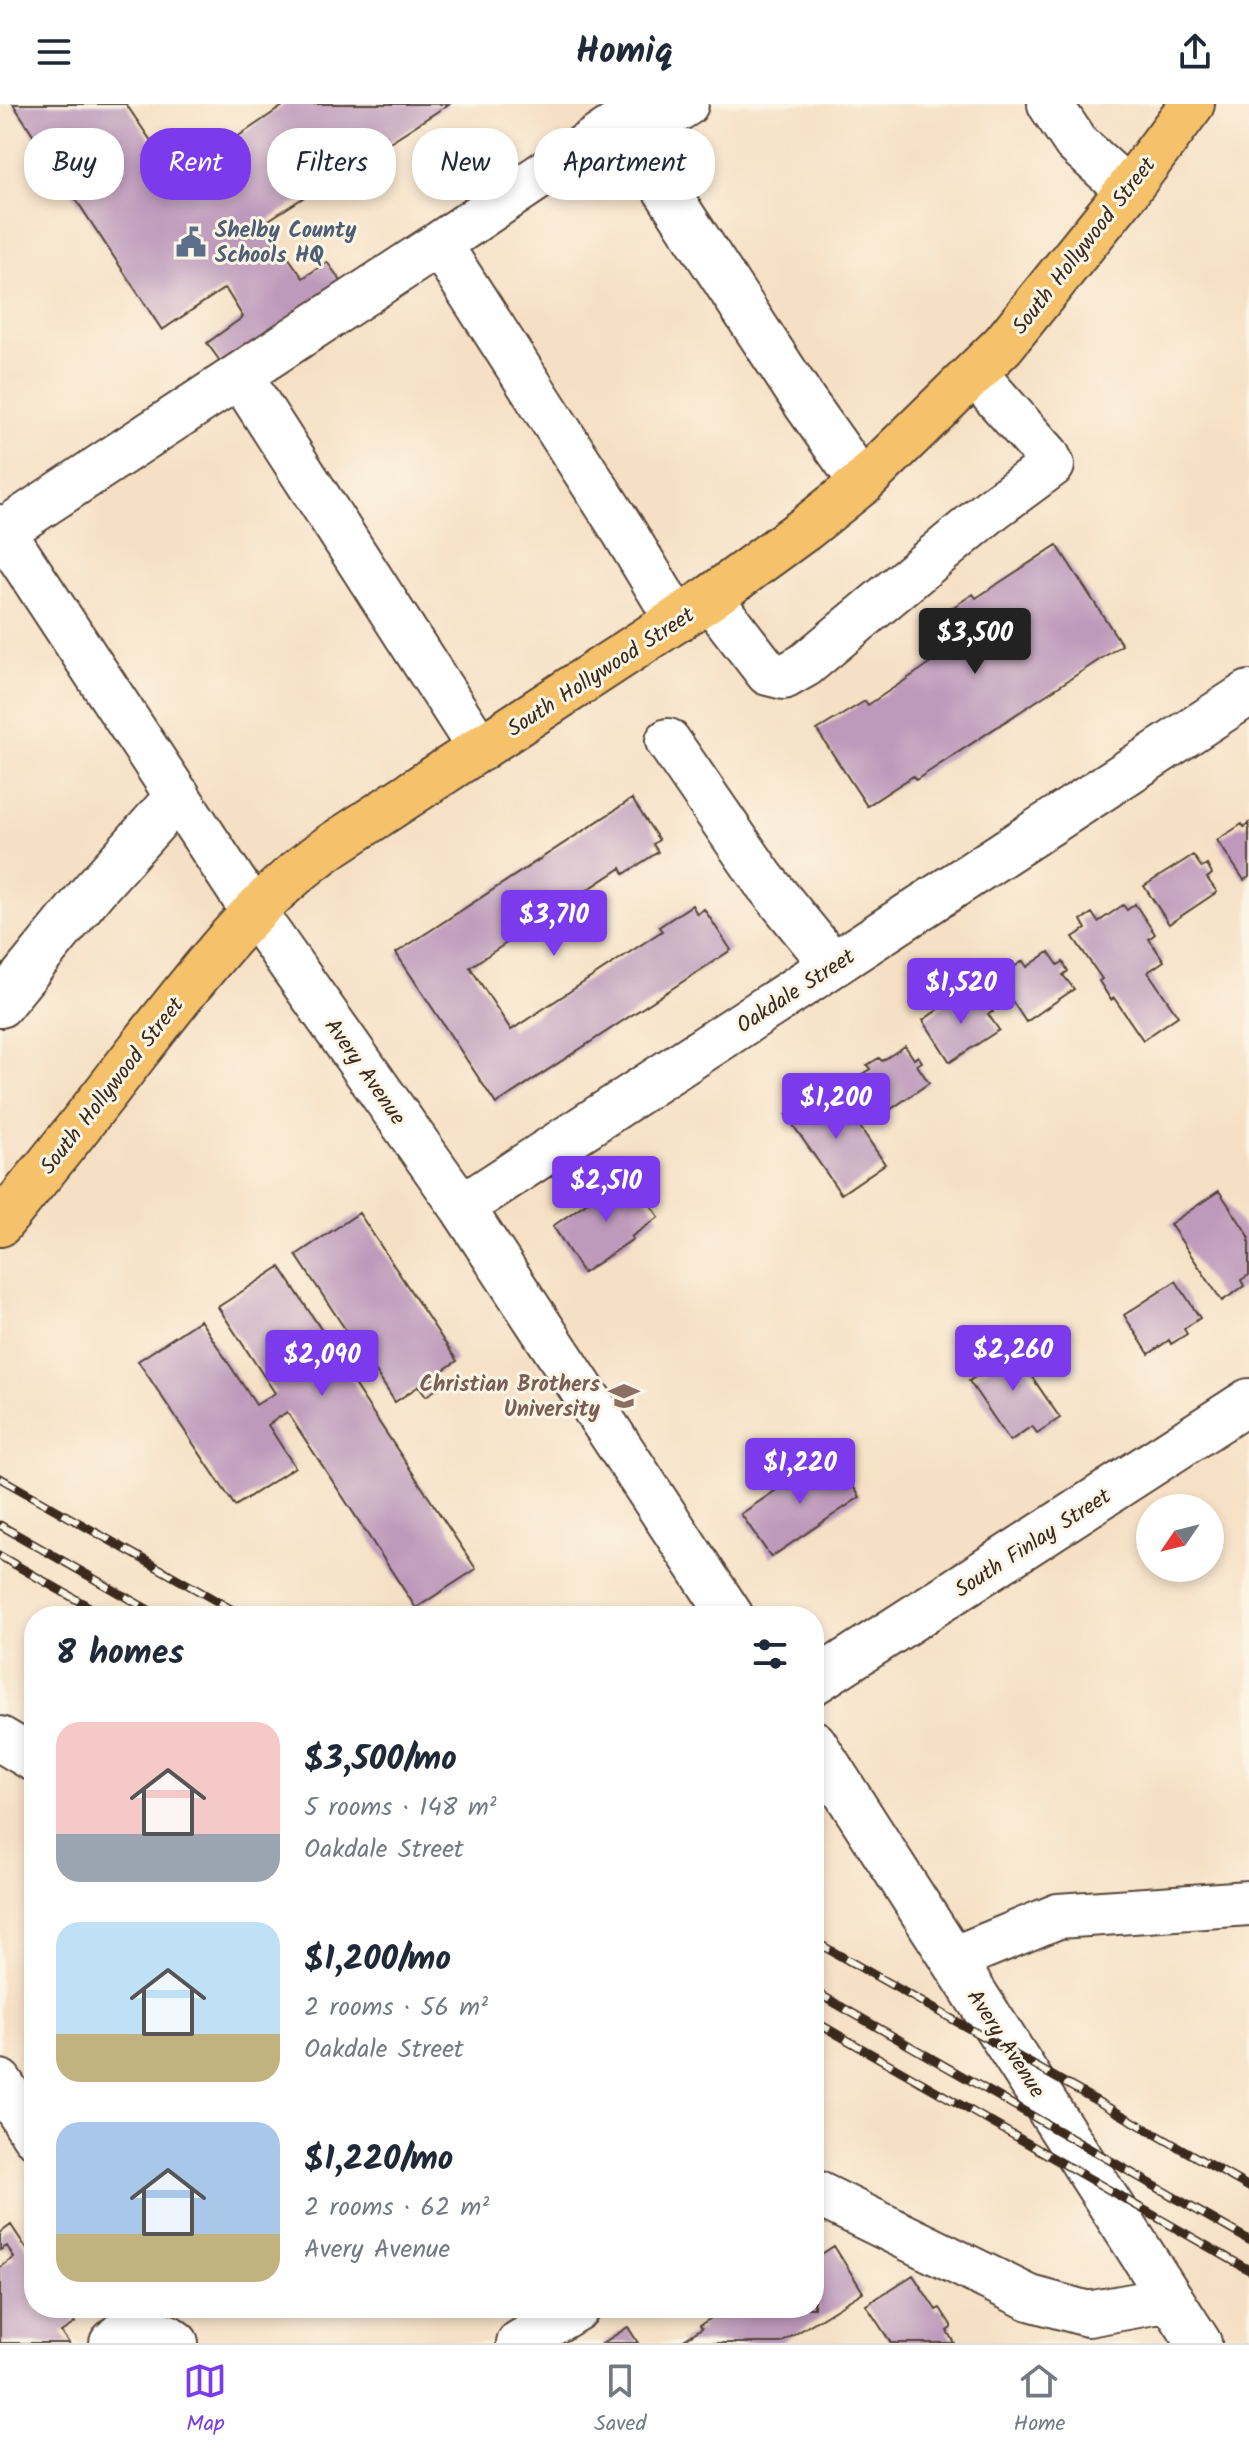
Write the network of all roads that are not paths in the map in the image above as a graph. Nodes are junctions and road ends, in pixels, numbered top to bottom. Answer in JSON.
{"nodes":[{"id":1,"x":686,"y":104,"type":"edge"},
{"id":2,"x":1050,"y":104,"type":"edge"},
{"id":3,"x":1192,"y":104,"type":"edge"},
{"id":4,"x":621,"y":122,"type":"junction"},
{"id":5,"x":1128,"y":190,"type":"junction"},
{"id":6,"x":439,"y":244,"type":"junction"},
{"id":7,"x":975,"y":374,"type":"junction"},
{"id":8,"x":240,"y":376,"type":"junction"},
{"id":9,"x":862,"y":483,"type":"junction"},
{"id":10,"x":1,"y":529,"type":"edge"},
{"id":11,"x":694,"y":609,"type":"junction"},
{"id":12,"x":1249,"y":693,"type":"edge"},
{"id":13,"x":668,"y":741,"type":"dead end"},
{"id":14,"x":480,"y":749,"type":"junction"},
{"id":15,"x":178,"y":796,"type":"junction"},
{"id":16,"x":253,"y":911,"type":"junction"},
{"id":17,"x":833,"y":965,"type":"junction"},
{"id":18,"x":0,"y":1005,"type":"edge"},
{"id":19,"x":462,"y":1207,"type":"junction"},
{"id":20,"x":0,"y":1224,"type":"edge"},
{"id":21,"x":1249,"y":1401,"type":"edge"},
{"id":22,"x":724,"y":1606,"type":"edge"},
{"id":23,"x":824,"y":1676,"type":"edge"},
{"id":24,"x":0,"y":1739,"type":"edge"},
{"id":25,"x":24,"y":1753,"type":"edge"},
{"id":26,"x":824,"y":1759,"type":"edge"},
{"id":27,"x":1249,"y":1903,"type":"edge"},
{"id":28,"x":953,"y":1959,"type":"junction"},
{"id":29,"x":0,"y":2082,"type":"edge"},
{"id":30,"x":24,"y":2119,"type":"edge"},
{"id":31,"x":824,"y":2197,"type":"edge"},
{"id":32,"x":1171,"y":2299,"type":"junction"},
{"id":33,"x":1047,"y":2303,"type":"junction"},
{"id":34,"x":560,"y":2318,"type":"edge"},
{"id":35,"x":124,"y":2325,"type":"edge"},
{"id":36,"x":176,"y":2343,"type":"edge"},
{"id":37,"x":519,"y":2343,"type":"edge"},
{"id":38,"x":1071,"y":2343,"type":"edge"},
{"id":39,"x":1199,"y":2343,"type":"edge"}],
"edges":[{"from":1,"to":4,"type":"street"},
{"from":2,"to":5,"type":"street"},
{"from":3,"to":5,"type":"main road","name":"South Hollywood Street"},
{"from":4,"to":6,"type":"street"},
{"from":4,"to":9,"type":"street"},
{"from":5,"to":7,"type":"main road","name":"South Hollywood Street"},
{"from":6,"to":8,"type":"street"},
{"from":6,"to":11,"type":"street"},
{"from":7,"to":9,"type":"main road","name":"South Hollywood Street"},
{"from":7,"to":11,"type":"street"},
{"from":8,"to":10,"type":"street"},
{"from":8,"to":14,"type":"street"},
{"from":9,"to":11,"type":"main road","name":"South Hollywood Street"},
{"from":10,"to":15,"type":"street","name":"Avery Avenue"},
{"from":11,"to":14,"type":"main road","name":"South Hollywood Street"},
{"from":12,"to":17,"type":"street","name":"Oakdale Street"},
{"from":13,"to":17,"type":"street"},
{"from":14,"to":16,"type":"main road","name":"South Hollywood Street"},
{"from":15,"to":16,"type":"street","name":"Avery Avenue"},
{"from":15,"to":18,"type":"street"},
{"from":16,"to":19,"type":"street","name":"Avery Avenue"},
{"from":16,"to":20,"type":"main road","name":"South Hollywood Street"},
{"from":17,"to":19,"type":"street","name":"Oakdale Street"},
{"from":19,"to":22,"type":"street","name":"Avery Avenue"},
{"from":21,"to":23,"type":"street","name":"South Finlay Street"},
{"from":24,"to":25,"type":"street"},
{"from":26,"to":28,"type":"street","name":"Avery Avenue"},
{"from":27,"to":28,"type":"street"},
{"from":28,"to":32,"type":"street","name":"Avery Avenue"},
{"from":29,"to":30,"type":"street"},
{"from":31,"to":33,"type":"street"},
{"from":32,"to":33,"type":"street"},
{"from":32,"to":39,"type":"street","name":"Avery Avenue"},
{"from":33,"to":38,"type":"street"},
{"from":34,"to":37,"type":"street"},
{"from":35,"to":36,"type":"street"}]}
